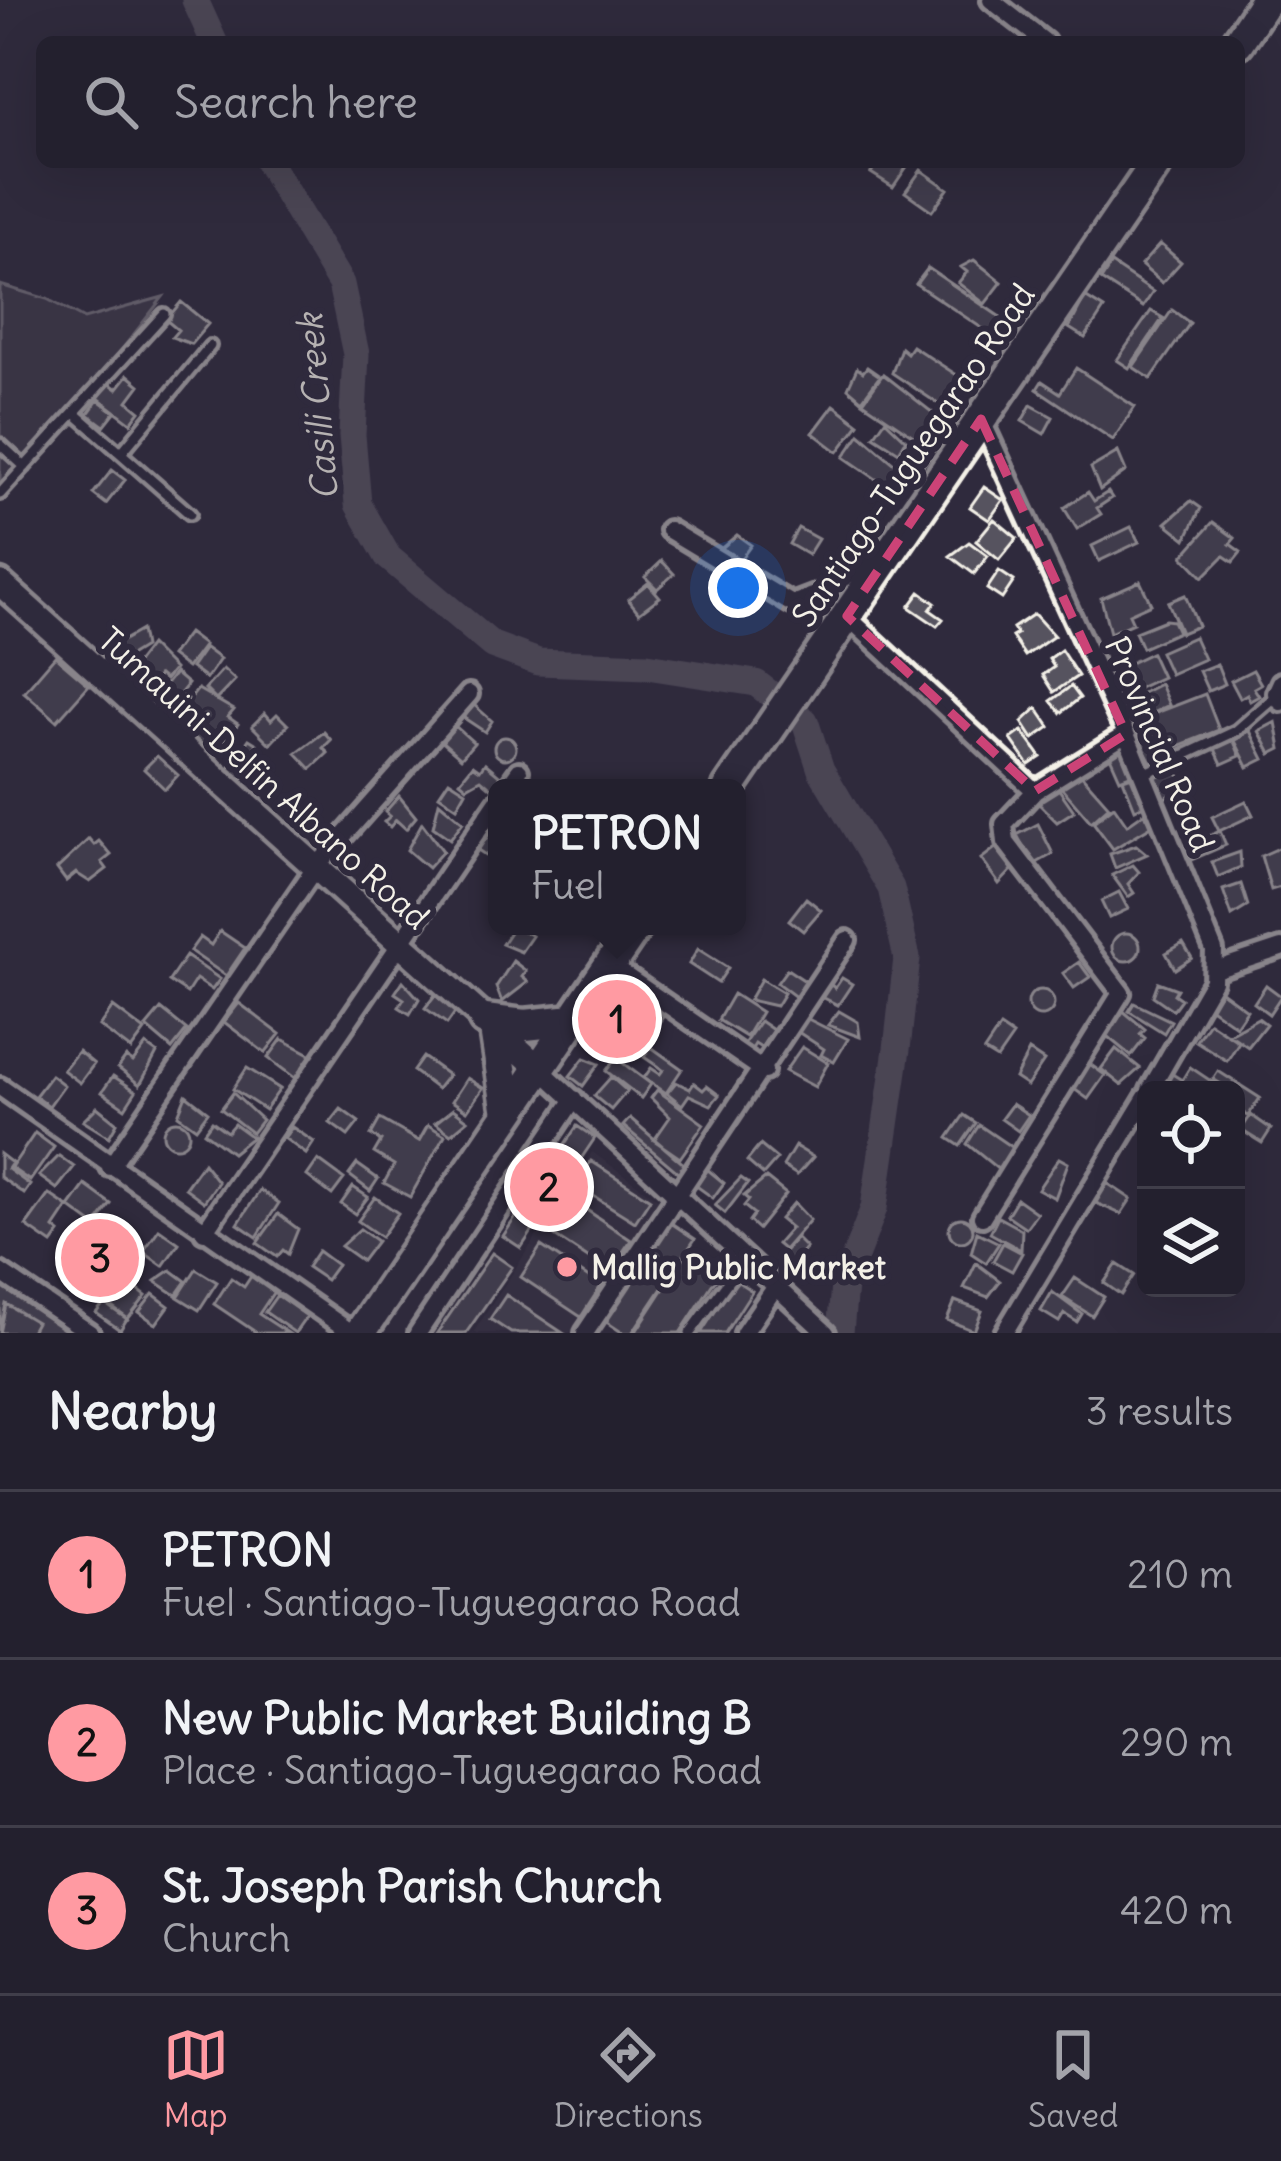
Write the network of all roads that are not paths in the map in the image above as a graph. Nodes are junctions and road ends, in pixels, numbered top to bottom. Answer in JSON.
{"nodes":[{"id":1,"x":991,"y":0,"type":"edge"},
{"id":2,"x":1266,"y":0,"type":"edge"},
{"id":3,"x":1037,"y":36,"type":"edge"},
{"id":4,"x":1242,"y":36,"type":"edge"},
{"id":5,"x":1153,"y":168,"type":"edge"},
{"id":6,"x":164,"y":314,"type":"dead end"},
{"id":7,"x":210,"y":346,"type":"dead end"},
{"id":8,"x":77,"y":415,"type":"junction"},
{"id":9,"x":981,"y":419,"type":"junction"},
{"id":10,"x":0,"y":444,"type":"edge"},
{"id":11,"x":121,"y":453,"type":"junction"},
{"id":12,"x":25,"y":467,"type":"junction"},
{"id":13,"x":0,"y":494,"type":"edge"},
{"id":14,"x":190,"y":514,"type":"dead end"},
{"id":15,"x":669,"y":530,"type":"dead end"},
{"id":16,"x":894,"y":546,"type":"junction"},
{"id":17,"x":0,"y":583,"type":"edge"},
{"id":18,"x":838,"y":629,"type":"junction"},
{"id":19,"x":1280,"y":693,"type":"edge"},
{"id":20,"x":469,"y":694,"type":"dead end"},
{"id":21,"x":1126,"y":734,"type":"junction"},
{"id":22,"x":519,"y":771,"type":"dead end"},
{"id":23,"x":1144,"y":774,"type":"junction"},
{"id":24,"x":513,"y":779,"type":"edge"},
{"id":25,"x":735,"y":779,"type":"edge"},
{"id":26,"x":1035,"y":791,"type":"junction"},
{"id":27,"x":488,"y":815,"type":"edge"},
{"id":28,"x":315,"y":868,"type":"junction"},
{"id":29,"x":630,"y":935,"type":"edge"},
{"id":30,"x":847,"y":940,"type":"dead end"},
{"id":31,"x":397,"y":942,"type":"junction"},
{"id":32,"x":1281,"y":948,"type":"edge"},
{"id":33,"x":610,"y":965,"type":"junction"},
{"id":34,"x":1218,"y":969,"type":"junction"},
{"id":35,"x":573,"y":1020,"type":"junction"},
{"id":36,"x":490,"y":1025,"type":"junction"},
{"id":37,"x":539,"y":1068,"type":"junction"},
{"id":38,"x":764,"y":1070,"type":"junction"},
{"id":39,"x":1155,"y":1081,"type":"edge"},
{"id":40,"x":0,"y":1087,"type":"edge"},
{"id":41,"x":574,"y":1099,"type":"junction"},
{"id":42,"x":1137,"y":1112,"type":"edge"},
{"id":43,"x":508,"y":1114,"type":"junction"},
{"id":44,"x":110,"y":1167,"type":"junction"},
{"id":45,"x":679,"y":1193,"type":"junction"},
{"id":46,"x":982,"y":1217,"type":"dead end"},
{"id":47,"x":204,"y":1232,"type":"junction"},
{"id":48,"x":743,"y":1262,"type":"junction"},
{"id":49,"x":0,"y":1272,"type":"edge"},
{"id":50,"x":774,"y":1289,"type":"junction"},
{"id":51,"x":90,"y":1333,"type":"edge"},
{"id":52,"x":356,"y":1333,"type":"edge"},
{"id":53,"x":418,"y":1333,"type":"edge"},
{"id":54,"x":585,"y":1333,"type":"edge"},
{"id":55,"x":690,"y":1333,"type":"edge"},
{"id":56,"x":745,"y":1333,"type":"edge"},
{"id":57,"x":826,"y":1333,"type":"edge"},
{"id":58,"x":1004,"y":1333,"type":"edge"}],
"edges":[{"from":1,"to":3,"type":"street"},
{"from":2,"to":4,"type":"highway"},
{"from":5,"to":9,"type":"highway","name":"Santiago-Tuguegarao Road"},
{"from":6,"to":8,"type":"lane"},
{"from":7,"to":11,"type":"lane"},
{"from":8,"to":11,"type":"lane"},
{"from":8,"to":12,"type":"lane"},
{"from":9,"to":16,"type":"highway","name":"Santiago-Tuguegarao Road"},
{"from":9,"to":21,"type":"street","name":"Provincial Road"},
{"from":10,"to":12,"type":"lane"},
{"from":11,"to":14,"type":"lane"},
{"from":12,"to":13,"type":"lane"},
{"from":15,"to":16,"type":"street"},
{"from":16,"to":18,"type":"highway","name":"Santiago-Tuguegarao Road"},
{"from":17,"to":28,"type":"main road","name":"Tumauini-Delfin Albano Road"},
{"from":18,"to":25,"type":"highway","name":"Santiago-Tuguegarao Road"},
{"from":18,"to":26,"type":"street"},
{"from":19,"to":23,"type":"lane"},
{"from":20,"to":28,"type":"street"},
{"from":21,"to":23,"type":"street","name":"Provincial Road"},
{"from":21,"to":26,"type":"street"},
{"from":22,"to":24,"type":"street"},
{"from":23,"to":34,"type":"street","name":"Provincial Road"},
{"from":26,"to":46,"type":"street"},
{"from":27,"to":31,"type":"street"},
{"from":28,"to":31,"type":"main road","name":"Tumauini-Delfin Albano Road"},
{"from":28,"to":44,"type":"street"},
{"from":29,"to":33,"type":"highway"},
{"from":30,"to":38,"type":"street"},
{"from":31,"to":36,"type":"main road","name":"Tumauini-Delfin Albano Road"},
{"from":31,"to":47,"type":"street"},
{"from":32,"to":34,"type":"street"},
{"from":33,"to":35,"type":"highway"},
{"from":33,"to":38,"type":"street"},
{"from":34,"to":39,"type":"street"},
{"from":35,"to":36,"type":"highway"},
{"from":35,"to":37,"type":"highway"},
{"from":36,"to":37,"type":"main road","name":"Tumauini-Delfin Albano Road"},
{"from":36,"to":43,"type":"highway"},
{"from":37,"to":41,"type":"street"},
{"from":37,"to":43,"type":"highway"},
{"from":38,"to":45,"type":"street"},
{"from":40,"to":44,"type":"street"},
{"from":41,"to":45,"type":"street"},
{"from":41,"to":53,"type":"street"},
{"from":42,"to":58,"type":"street"},
{"from":43,"to":52,"type":"highway"},
{"from":44,"to":47,"type":"street"},
{"from":45,"to":48,"type":"street"},
{"from":45,"to":54,"type":"street"},
{"from":47,"to":52,"type":"street"},
{"from":48,"to":50,"type":"street"},
{"from":48,"to":55,"type":"lane"},
{"from":49,"to":51,"type":"street"},
{"from":50,"to":56,"type":"street"},
{"from":50,"to":57,"type":"street"}]}
